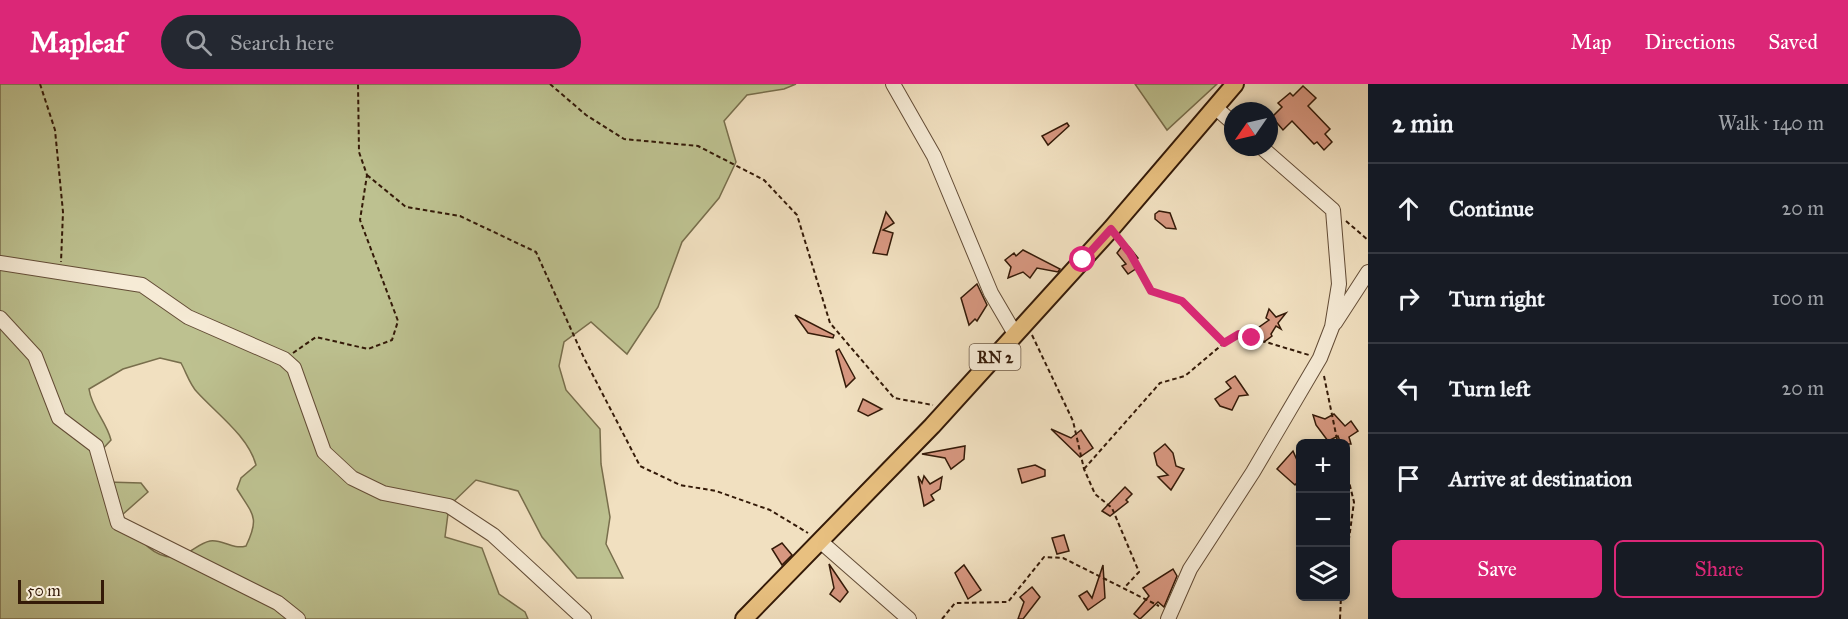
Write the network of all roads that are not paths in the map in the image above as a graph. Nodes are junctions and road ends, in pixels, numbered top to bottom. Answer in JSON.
{"nodes":[{"id":1,"x":893,"y":84,"type":"edge"},
{"id":2,"x":1235,"y":84,"type":"edge"},
{"id":3,"x":1216,"y":108,"type":"junction"},
{"id":4,"x":1224,"y":115,"type":"edge"},
{"id":5,"x":1271,"y":156,"type":"edge"},
{"id":6,"x":0,"y":263,"type":"edge"},
{"id":7,"x":1368,"y":272,"type":"edge"},
{"id":8,"x":0,"y":318,"type":"edge"},
{"id":9,"x":1332,"y":327,"type":"junction"},
{"id":10,"x":1021,"y":329,"type":"junction"},
{"id":11,"x":820,"y":541,"type":"junction"},
{"id":12,"x":1170,"y":616,"type":"edge"},
{"id":13,"x":298,"y":619,"type":"edge"},
{"id":14,"x":584,"y":619,"type":"edge"},
{"id":15,"x":744,"y":619,"type":"edge"},
{"id":16,"x":909,"y":619,"type":"edge"}],
"edges":[{"from":1,"to":10,"type":"street"},
{"from":2,"to":3,"type":"main road","number":"RN 2"},
{"from":3,"to":4,"type":"street"},
{"from":3,"to":10,"type":"main road","number":"RN 2"},
{"from":5,"to":9,"type":"street"},
{"from":6,"to":14,"type":"street"},
{"from":7,"to":9,"type":"street"},
{"from":8,"to":13,"type":"street"},
{"from":9,"to":12,"type":"street"},
{"from":10,"to":11,"type":"main road","number":"RN 2"},
{"from":11,"to":15,"type":"main road","number":"RN 2"},
{"from":11,"to":16,"type":"street"}]}
